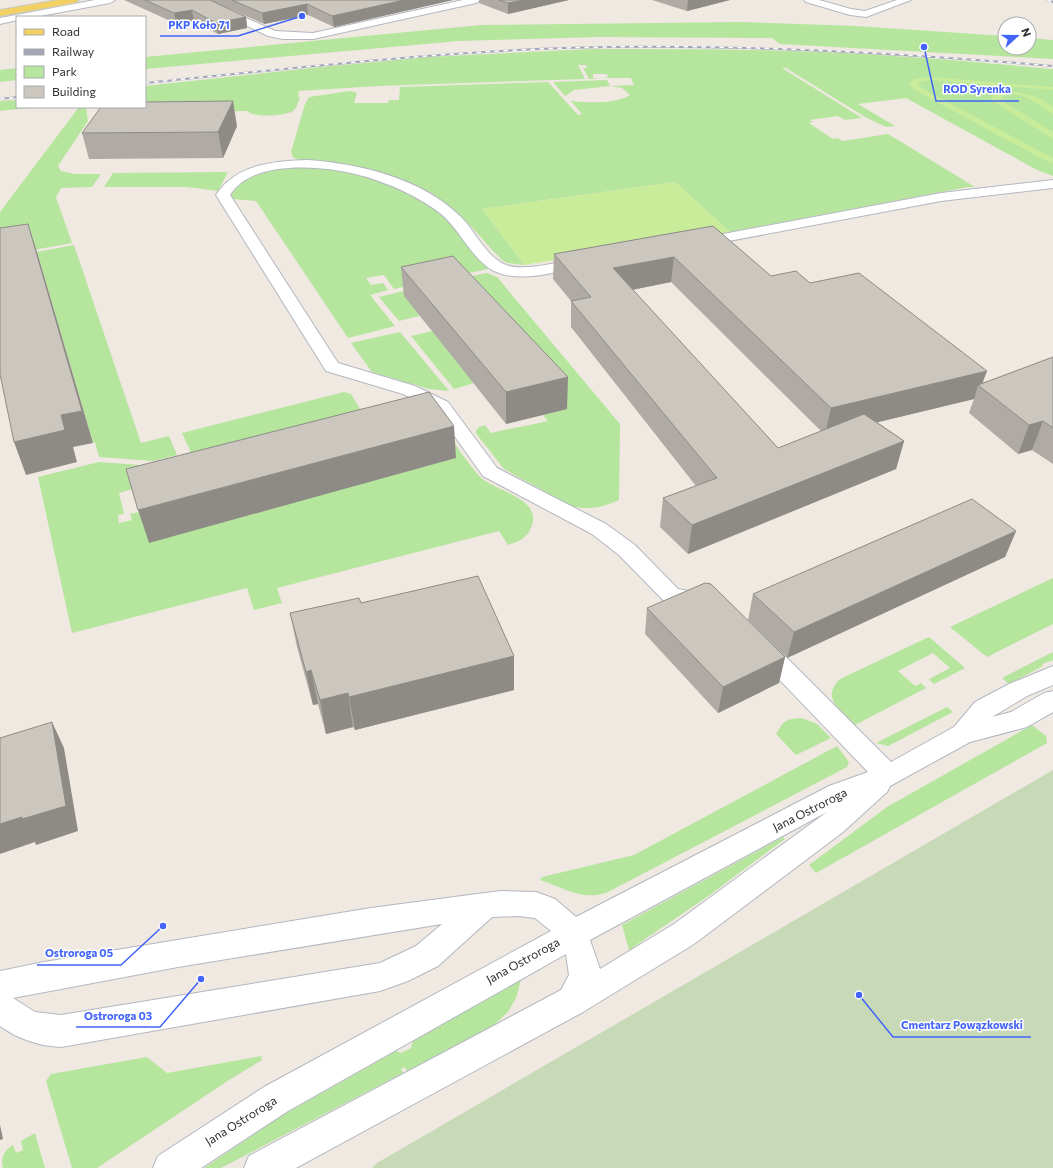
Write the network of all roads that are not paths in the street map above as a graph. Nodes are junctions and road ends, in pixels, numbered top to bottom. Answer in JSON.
{"nodes":[{"id":1,"x":29,"y":0,"type":"edge"},
{"id":2,"x":74,"y":0,"type":"edge"},
{"id":3,"x":110,"y":0,"type":"edge"},
{"id":4,"x":198,"y":0,"type":"edge"},
{"id":5,"x":476,"y":0,"type":"edge"},
{"id":6,"x":809,"y":0,"type":"edge"},
{"id":7,"x":906,"y":0,"type":"edge"},
{"id":8,"x":0,"y":5,"type":"edge"},
{"id":9,"x":0,"y":13,"type":"edge"},
{"id":10,"x":23,"y":16,"type":"edge"},
{"id":11,"x":16,"y":17,"type":"edge"},
{"id":12,"x":0,"y":21,"type":"edge"},
{"id":13,"x":1053,"y":184,"type":"edge"},
{"id":14,"x":684,"y":245,"type":"edge"},
{"id":15,"x":598,"y":259,"type":"edge"},
{"id":16,"x":719,"y":605,"type":"edge"},
{"id":17,"x":749,"y":635,"type":"edge"},
{"id":18,"x":1053,"y":675,"type":"edge"},
{"id":19,"x":1053,"y":700,"type":"edge"},
{"id":20,"x":963,"y":734,"type":"junction"},
{"id":21,"x":888,"y":776,"type":"junction"},
{"id":22,"x":484,"y":906,"type":"junction"},
{"id":23,"x":572,"y":935,"type":"junction"},
{"id":24,"x":0,"y":986,"type":"edge"},
{"id":25,"x":572,"y":1001,"type":"junction"},
{"id":26,"x":0,"y":1007,"type":"edge"},
{"id":27,"x":170,"y":1168,"type":"edge"},
{"id":28,"x":261,"y":1168,"type":"edge"}],
"edges":[{"from":1,"to":8,"type":"main road"},
{"from":2,"to":9,"type":"main road"},
{"from":3,"to":10,"type":"street"},
{"from":4,"to":5,"type":"street"},
{"from":6,"to":7,"type":"street"},
{"from":11,"to":12,"type":"street"},
{"from":13,"to":14,"type":"street"},
{"from":15,"to":16,"type":"street"},
{"from":17,"to":21,"type":"street"},
{"from":18,"to":20,"type":"street","name":"Jana Ostroroga"},
{"from":19,"to":20,"type":"street","name":"Jana Ostroroga"},
{"from":20,"to":21,"type":"street","name":"Jana Ostroroga"},
{"from":21,"to":23,"type":"street","name":"Jana Ostroroga"},
{"from":21,"to":25,"type":"street","name":"Jana Ostroroga"},
{"from":22,"to":23,"type":"street"},
{"from":22,"to":24,"type":"street"},
{"from":22,"to":26,"type":"street"},
{"from":23,"to":25,"type":"street"},
{"from":23,"to":27,"type":"street","name":"Jana Ostroroga"},
{"from":25,"to":28,"type":"street","name":"Jana Ostroroga"}]}
